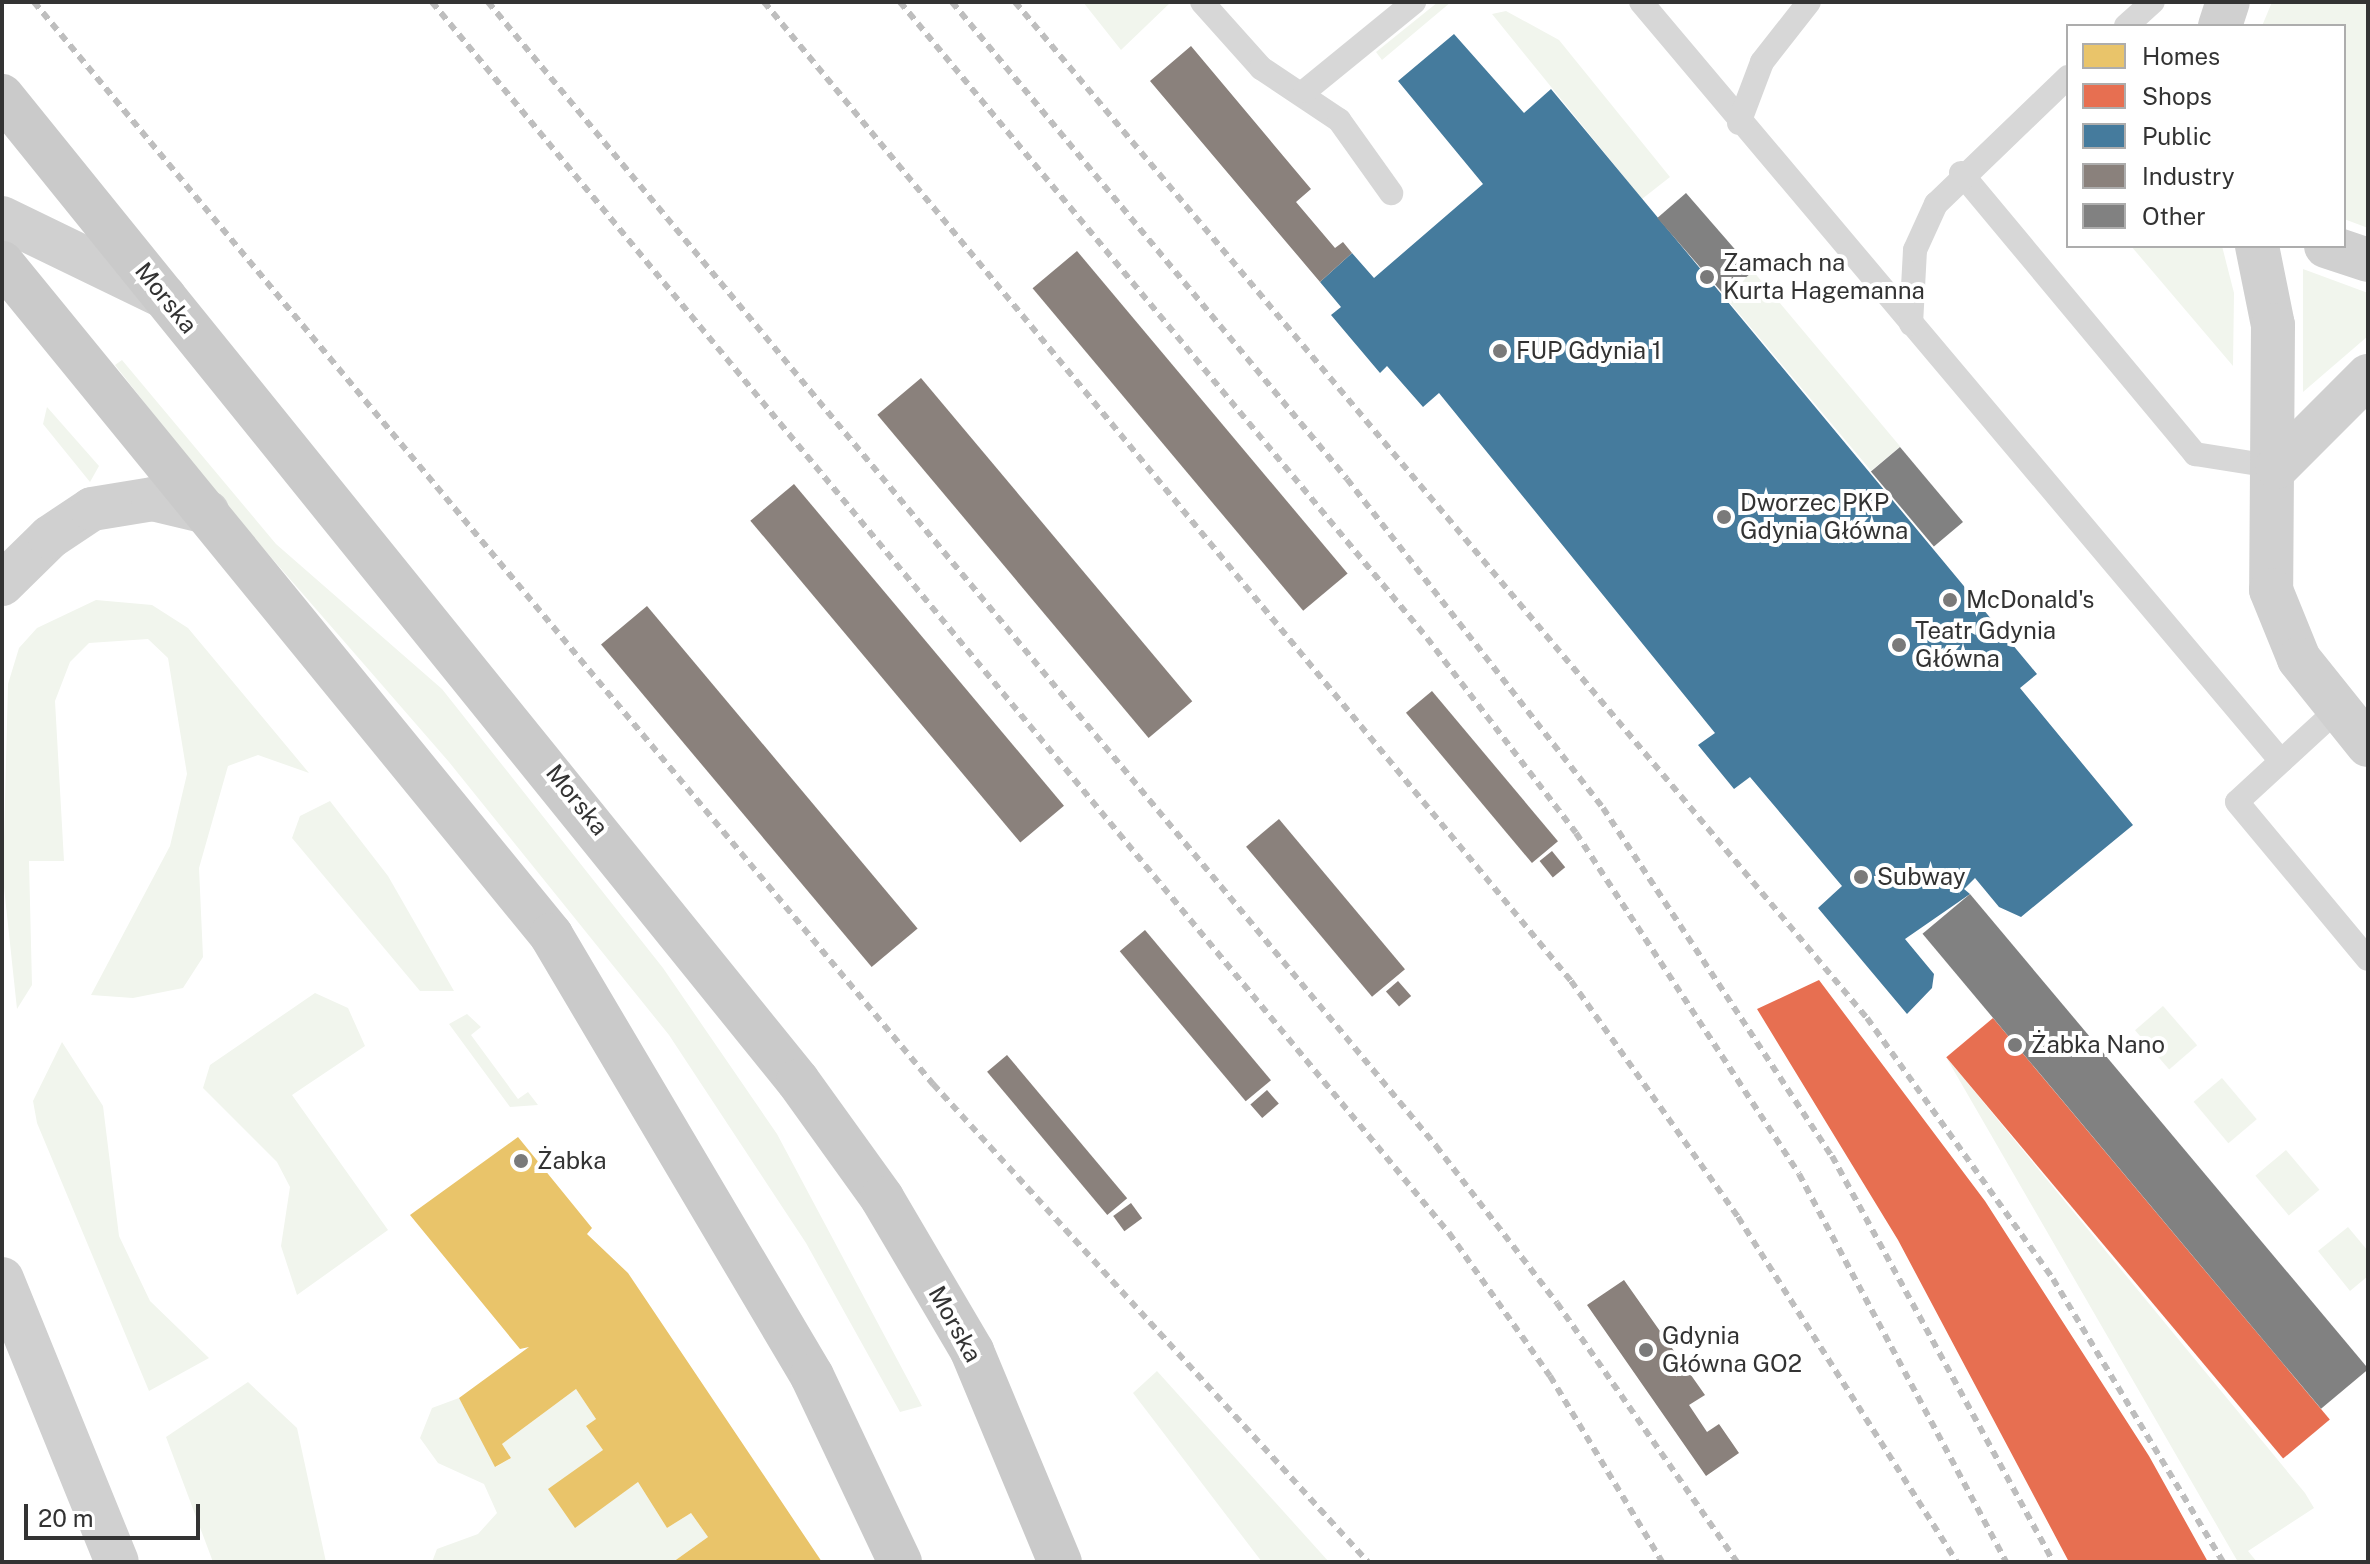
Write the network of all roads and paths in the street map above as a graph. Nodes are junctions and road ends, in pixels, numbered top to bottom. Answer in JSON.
{"nodes":[{"id":1,"x":1202,"y":2,"type":"edge"},
{"id":2,"x":1414,"y":2,"type":"edge"},
{"id":3,"x":1641,"y":2,"type":"edge"},
{"id":4,"x":1809,"y":2,"type":"edge"},
{"id":5,"x":2153,"y":2,"type":"edge"},
{"id":6,"x":2228,"y":2,"type":"edge"},
{"id":7,"x":2128,"y":24,"type":"edge"},
{"id":8,"x":2221,"y":24,"type":"edge"},
{"id":9,"x":2066,"y":79,"type":"edge"},
{"id":10,"x":1305,"y":91,"type":"junction"},
{"id":11,"x":2,"y":96,"type":"edge"},
{"id":12,"x":1739,"y":123,"type":"junction"},
{"id":13,"x":1961,"y":173,"type":"junction"},
{"id":14,"x":1391,"y":193,"type":"dead end"},
{"id":15,"x":2,"y":218,"type":"edge"},
{"id":16,"x":2257,"y":248,"type":"edge"},
{"id":17,"x":2332,"y":248,"type":"edge"},
{"id":18,"x":2368,"y":260,"type":"edge"},
{"id":19,"x":2,"y":263,"type":"edge"},
{"id":20,"x":165,"y":297,"type":"junction"},
{"id":21,"x":1911,"y":324,"type":"junction"},
{"id":22,"x":2368,"y":376,"type":"edge"},
{"id":23,"x":2277,"y":467,"type":"junction"},
{"id":24,"x":207,"y":512,"type":"junction"},
{"id":25,"x":2,"y":584,"type":"edge"},
{"id":26,"x":2338,"y":709,"type":"junction"},
{"id":27,"x":2368,"y":745,"type":"edge"},
{"id":28,"x":2281,"y":761,"type":"junction"},
{"id":29,"x":2368,"y":959,"type":"edge"},
{"id":30,"x":2,"y":1279,"type":"edge"},
{"id":31,"x":1061,"y":1551,"type":"edge"},
{"id":32,"x":117,"y":1562,"type":"edge"},
{"id":33,"x":900,"y":1562,"type":"edge"}],
"edges":[{"from":1,"to":10,"type":"lane"},
{"from":2,"to":10,"type":"lane"},
{"from":3,"to":12,"type":"lane"},
{"from":4,"to":12,"type":"lane"},
{"from":5,"to":7,"type":"lane"},
{"from":6,"to":8,"type":"street"},
{"from":9,"to":13,"type":"lane"},
{"from":10,"to":14,"type":"lane"},
{"from":11,"to":20,"type":"main road","name":"Morska"},
{"from":12,"to":21,"type":"lane"},
{"from":13,"to":21,"type":"lane"},
{"from":13,"to":23,"type":"lane"},
{"from":15,"to":20,"type":"street"},
{"from":16,"to":23,"type":"street"},
{"from":17,"to":18,"type":"street"},
{"from":19,"to":24,"type":"main road"},
{"from":20,"to":31,"type":"main road","name":"Morska"},
{"from":21,"to":28,"type":"lane"},
{"from":22,"to":23,"type":"street"},
{"from":23,"to":26,"type":"street"},
{"from":24,"to":25,"type":"street"},
{"from":24,"to":33,"type":"main road"},
{"from":26,"to":27,"type":"street"},
{"from":26,"to":28,"type":"lane"},
{"from":28,"to":29,"type":"lane"},
{"from":30,"to":32,"type":"street"}]}
